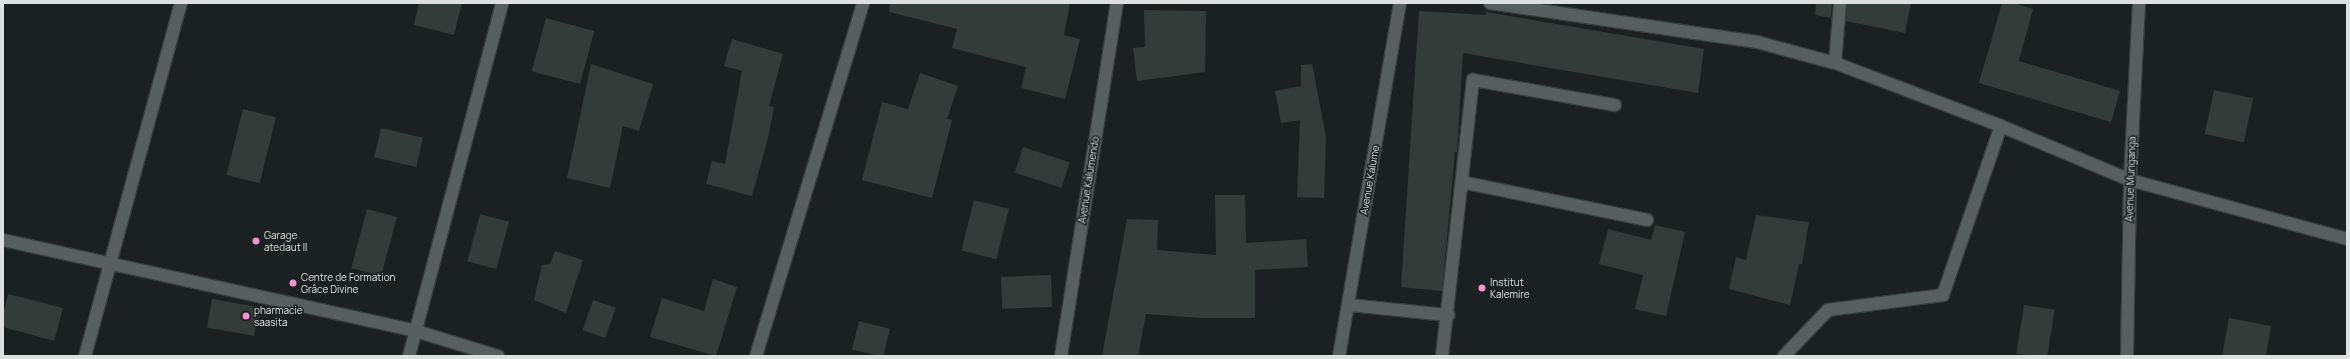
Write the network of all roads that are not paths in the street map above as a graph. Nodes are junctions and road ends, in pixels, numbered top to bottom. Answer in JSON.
{"nodes":[{"id":1,"x":182,"y":3,"type":"edge"},
{"id":2,"x":502,"y":3,"type":"edge"},
{"id":3,"x":863,"y":3,"type":"edge"},
{"id":4,"x":1117,"y":3,"type":"edge"},
{"id":5,"x":1400,"y":3,"type":"edge"},
{"id":6,"x":1490,"y":3,"type":"edge"},
{"id":7,"x":1840,"y":3,"type":"edge"},
{"id":8,"x":2139,"y":3,"type":"edge"},
{"id":9,"x":1546,"y":7,"type":"edge"},
{"id":10,"x":1834,"y":63,"type":"junction"},
{"id":11,"x":1615,"y":105,"type":"dead end"},
{"id":12,"x":2001,"y":126,"type":"junction"},
{"id":13,"x":2130,"y":180,"type":"junction"},
{"id":14,"x":1462,"y":182,"type":"junction"},
{"id":15,"x":1647,"y":220,"type":"dead end"},
{"id":16,"x":2347,"y":239,"type":"edge"},
{"id":17,"x":3,"y":240,"type":"edge"},
{"id":18,"x":110,"y":264,"type":"junction"},
{"id":19,"x":1349,"y":305,"type":"junction"},
{"id":20,"x":1448,"y":315,"type":"junction"},
{"id":21,"x":416,"y":331,"type":"junction"},
{"id":22,"x":85,"y":356,"type":"edge"},
{"id":23,"x":409,"y":356,"type":"edge"},
{"id":24,"x":498,"y":356,"type":"edge"},
{"id":25,"x":756,"y":356,"type":"edge"},
{"id":26,"x":1062,"y":356,"type":"edge"},
{"id":27,"x":1339,"y":356,"type":"edge"},
{"id":28,"x":1442,"y":356,"type":"edge"},
{"id":29,"x":1784,"y":356,"type":"edge"},
{"id":30,"x":2127,"y":356,"type":"edge"}],
"edges":[{"from":1,"to":18,"type":"street"},
{"from":2,"to":21,"type":"street"},
{"from":3,"to":25,"type":"street"},
{"from":4,"to":26,"type":"street","name":"Avenue Kalumendo"},
{"from":5,"to":19,"type":"street","name":"Avenue Kalume"},
{"from":6,"to":9,"type":"street"},
{"from":7,"to":10,"type":"street"},
{"from":8,"to":13,"type":"street","name":"Avenue Munganga"},
{"from":9,"to":10,"type":"street"},
{"from":10,"to":12,"type":"street"},
{"from":11,"to":14,"type":"street"},
{"from":12,"to":13,"type":"street"},
{"from":12,"to":29,"type":"street"},
{"from":13,"to":16,"type":"street"},
{"from":13,"to":30,"type":"street","name":"Avenue Munganga"},
{"from":14,"to":15,"type":"street"},
{"from":14,"to":20,"type":"street"},
{"from":17,"to":18,"type":"street"},
{"from":18,"to":21,"type":"street"},
{"from":18,"to":22,"type":"street"},
{"from":19,"to":20,"type":"street"},
{"from":19,"to":27,"type":"street","name":"Avenue Kalume"},
{"from":20,"to":28,"type":"street"},
{"from":21,"to":23,"type":"street"},
{"from":21,"to":24,"type":"street"}]}
